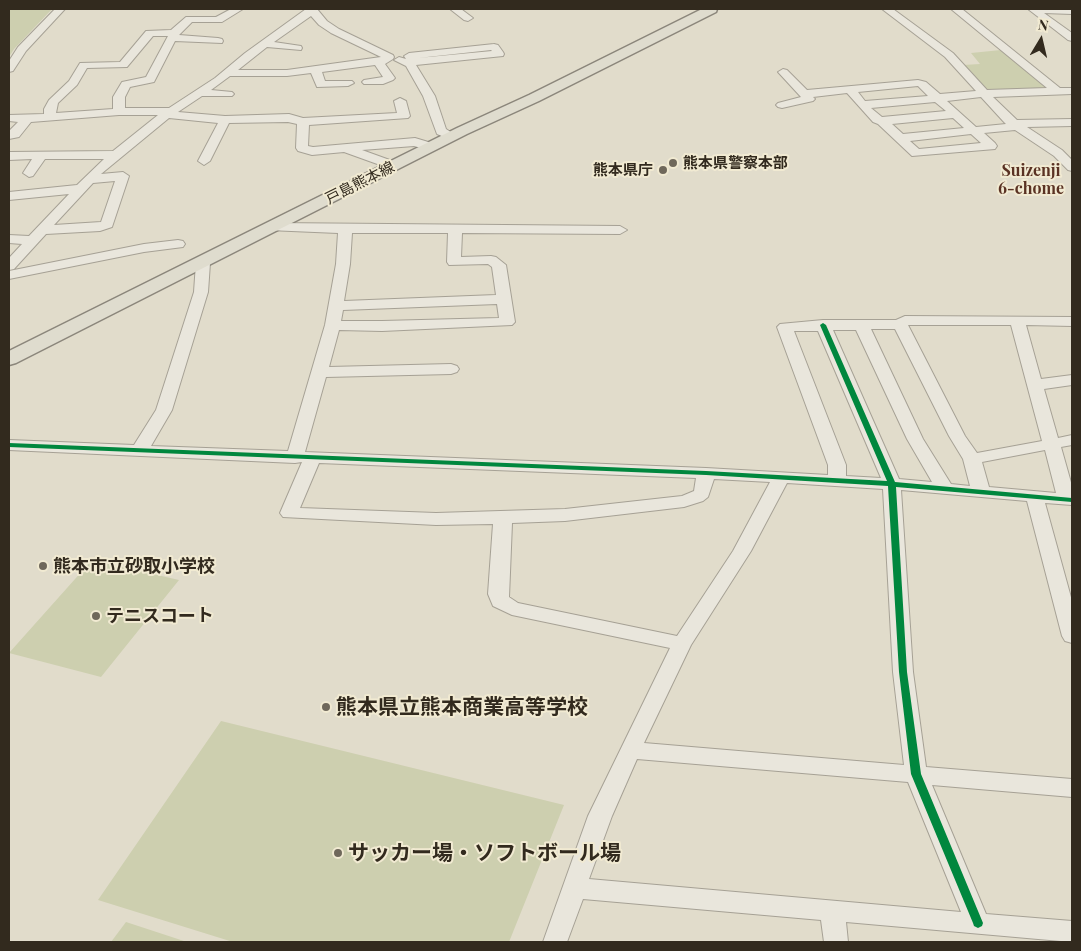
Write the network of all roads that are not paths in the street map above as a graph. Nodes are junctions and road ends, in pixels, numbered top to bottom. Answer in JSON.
{"nodes":[{"id":1,"x":60,"y":9,"type":"edge"},
{"id":2,"x":238,"y":9,"type":"edge"},
{"id":3,"x":312,"y":9,"type":"edge"},
{"id":4,"x":456,"y":9,"type":"edge"},
{"id":5,"x":711,"y":9,"type":"edge"},
{"id":6,"x":887,"y":9,"type":"edge"},
{"id":7,"x":956,"y":9,"type":"edge"},
{"id":8,"x":1033,"y":9,"type":"edge"},
{"id":9,"x":1072,"y":12,"type":"edge"},
{"id":10,"x":468,"y":18,"type":"dead end"},
{"id":11,"x":174,"y":35,"type":"junction"},
{"id":12,"x":1072,"y":38,"type":"edge"},
{"id":13,"x":218,"y":41,"type":"dead end"},
{"id":14,"x":264,"y":44,"type":"junction"},
{"id":15,"x":297,"y":48,"type":"dead end"},
{"id":16,"x":409,"y":56,"type":"joint"},
{"id":17,"x":304,"y":59,"type":"dead end"},
{"id":18,"x":384,"y":59,"type":"junction"},
{"id":19,"x":9,"y":69,"type":"edge"},
{"id":20,"x":312,"y":69,"type":"junction"},
{"id":21,"x":783,"y":72,"type":"dead end"},
{"id":22,"x":227,"y":73,"type":"junction"},
{"id":23,"x":368,"y":82,"type":"dead end"},
{"id":24,"x":348,"y":83,"type":"dead end"},
{"id":25,"x":850,"y":90,"type":"junction"},
{"id":26,"x":1072,"y":91,"type":"edge"},
{"id":27,"x":1058,"y":92,"type":"junction"},
{"id":28,"x":200,"y":93,"type":"junction"},
{"id":29,"x":228,"y":94,"type":"dead end"},
{"id":30,"x":804,"y":94,"type":"junction"},
{"id":31,"x":982,"y":94,"type":"junction"},
{"id":32,"x":937,"y":98,"type":"junction"},
{"id":33,"x":400,"y":101,"type":"dead end"},
{"id":34,"x":371,"y":103,"type":"dead end"},
{"id":35,"x":782,"y":105,"type":"dead end"},
{"id":36,"x":862,"y":105,"type":"junction"},
{"id":37,"x":119,"y":112,"type":"junction"},
{"id":38,"x":170,"y":112,"type":"junction"},
{"id":39,"x":954,"y":114,"type":"junction"},
{"id":40,"x":50,"y":117,"type":"junction"},
{"id":41,"x":9,"y":118,"type":"edge"},
{"id":42,"x":374,"y":118,"type":"junction"},
{"id":43,"x":27,"y":119,"type":"junction"},
{"id":44,"x":225,"y":120,"type":"junction"},
{"id":45,"x":882,"y":121,"type":"junction"},
{"id":46,"x":303,"y":122,"type":"junction"},
{"id":47,"x":1072,"y":122,"type":"edge"},
{"id":48,"x":1016,"y":125,"type":"junction"},
{"id":49,"x":973,"y":130,"type":"junction"},
{"id":50,"x":451,"y":136,"type":"junction"},
{"id":51,"x":11,"y":137,"type":"edge"},
{"id":52,"x":900,"y":138,"type":"junction"},
{"id":53,"x":432,"y":147,"type":"junction"},
{"id":54,"x":42,"y":155,"type":"junction"},
{"id":55,"x":116,"y":155,"type":"junction"},
{"id":56,"x":315,"y":155,"type":"dead end"},
{"id":57,"x":9,"y":156,"type":"edge"},
{"id":58,"x":204,"y":161,"type":"dead end"},
{"id":59,"x":1072,"y":165,"type":"edge"},
{"id":60,"x":394,"y":166,"type":"junction"},
{"id":61,"x":30,"y":174,"type":"dead end"},
{"id":62,"x":87,"y":183,"type":"junction"},
{"id":63,"x":9,"y":196,"type":"edge"},
{"id":64,"x":273,"y":227,"type":"junction"},
{"id":65,"x":345,"y":229,"type":"junction"},
{"id":66,"x":455,"y":229,"type":"junction"},
{"id":67,"x":41,"y":230,"type":"junction"},
{"id":68,"x":620,"y":230,"type":"dead end"},
{"id":69,"x":9,"y":239,"type":"edge"},
{"id":70,"x":31,"y":240,"type":"junction"},
{"id":71,"x":178,"y":244,"type":"dead end"},
{"id":72,"x":202,"y":263,"type":"junction"},
{"id":73,"x":9,"y":266,"type":"edge"},
{"id":74,"x":9,"y":275,"type":"edge"},
{"id":75,"x":504,"y":299,"type":"junction"},
{"id":76,"x":444,"y":301,"type":"junction"},
{"id":77,"x":336,"y":306,"type":"junction"},
{"id":78,"x":1017,"y":321,"type":"junction"},
{"id":79,"x":1072,"y":321,"type":"edge"},
{"id":80,"x":445,"y":324,"type":"junction"},
{"id":81,"x":900,"y":324,"type":"junction"},
{"id":82,"x":333,"y":325,"type":"junction"},
{"id":83,"x":823,"y":325,"type":"junction"},
{"id":84,"x":861,"y":325,"type":"junction"},
{"id":85,"x":9,"y":359,"type":"edge"},
{"id":86,"x":451,"y":369,"type":"dead end"},
{"id":87,"x":320,"y":372,"type":"junction"},
{"id":88,"x":1072,"y":380,"type":"edge"},
{"id":89,"x":1036,"y":385,"type":"junction"},
{"id":90,"x":1072,"y":440,"type":"edge"},
{"id":91,"x":1052,"y":444,"type":"junction"},
{"id":92,"x":9,"y":445,"type":"edge"},
{"id":93,"x":139,"y":451,"type":"junction"},
{"id":94,"x":303,"y":458,"type":"junction"},
{"id":95,"x":972,"y":460,"type":"junction"},
{"id":96,"x":706,"y":473,"type":"junction"},
{"id":97,"x":781,"y":478,"type":"junction"},
{"id":98,"x":837,"y":481,"type":"junction"},
{"id":99,"x":892,"y":484,"type":"junction"},
{"id":100,"x":945,"y":488,"type":"junction"},
{"id":101,"x":981,"y":492,"type":"junction"},
{"id":102,"x":1034,"y":496,"type":"junction"},
{"id":103,"x":1070,"y":499,"type":"edge"},
{"id":104,"x":504,"y":518,"type":"junction"},
{"id":105,"x":1072,"y":636,"type":"edge"},
{"id":106,"x":682,"y":644,"type":"junction"},
{"id":107,"x":630,"y":750,"type":"junction"},
{"id":108,"x":916,"y":774,"type":"junction"},
{"id":109,"x":1072,"y":788,"type":"edge"},
{"id":110,"x":576,"y":888,"type":"junction"},
{"id":111,"x":833,"y":912,"type":"junction"},
{"id":112,"x":978,"y":923,"type":"junction"},
{"id":113,"x":1072,"y":932,"type":"edge"},
{"id":114,"x":555,"y":942,"type":"edge"},
{"id":115,"x":836,"y":942,"type":"edge"}],
"edges":[{"from":1,"to":19,"type":"street"},
{"from":2,"to":11,"type":"street"},
{"from":3,"to":14,"type":"street"},
{"from":3,"to":18,"type":"street"},
{"from":4,"to":10,"type":"street"},
{"from":5,"to":50,"type":"main road","name":"戸島熊本線"},
{"from":6,"to":31,"type":"street"},
{"from":7,"to":27,"type":"street"},
{"from":8,"to":9,"type":"street"},
{"from":8,"to":12,"type":"street"},
{"from":11,"to":13,"type":"street"},
{"from":11,"to":37,"type":"street"},
{"from":11,"to":40,"type":"street"},
{"from":14,"to":15,"type":"street"},
{"from":14,"to":22,"type":"street"},
{"from":16,"to":16,"type":"street"},
{"from":17,"to":20,"type":"street"},
{"from":18,"to":20,"type":"street"},
{"from":18,"to":23,"type":"street"},
{"from":18,"to":50,"type":"street"},
{"from":20,"to":22,"type":"street"},
{"from":20,"to":24,"type":"street"},
{"from":21,"to":30,"type":"street"},
{"from":22,"to":28,"type":"street"},
{"from":25,"to":30,"type":"street"},
{"from":25,"to":32,"type":"street"},
{"from":25,"to":36,"type":"street"},
{"from":26,"to":27,"type":"street"},
{"from":27,"to":31,"type":"street"},
{"from":28,"to":29,"type":"street"},
{"from":28,"to":38,"type":"street"},
{"from":30,"to":35,"type":"street"},
{"from":31,"to":32,"type":"street"},
{"from":31,"to":48,"type":"street"},
{"from":32,"to":36,"type":"street"},
{"from":32,"to":39,"type":"street"},
{"from":33,"to":42,"type":"street"},
{"from":34,"to":42,"type":"street"},
{"from":36,"to":45,"type":"street"},
{"from":37,"to":38,"type":"street"},
{"from":37,"to":40,"type":"street"},
{"from":38,"to":44,"type":"street"},
{"from":38,"to":55,"type":"street"},
{"from":39,"to":45,"type":"street"},
{"from":39,"to":49,"type":"street"},
{"from":40,"to":43,"type":"street"},
{"from":41,"to":43,"type":"street"},
{"from":42,"to":46,"type":"street"},
{"from":43,"to":51,"type":"street"},
{"from":44,"to":46,"type":"street"},
{"from":44,"to":58,"type":"street"},
{"from":45,"to":52,"type":"street"},
{"from":46,"to":53,"type":"street"},
{"from":47,"to":48,"type":"street"},
{"from":48,"to":49,"type":"street"},
{"from":48,"to":59,"type":"street"},
{"from":49,"to":52,"type":"street"},
{"from":49,"to":52,"type":"street"},
{"from":50,"to":53,"type":"main road","name":"戸島熊本線"},
{"from":53,"to":60,"type":"main road","name":"戸島熊本線"},
{"from":54,"to":55,"type":"street"},
{"from":54,"to":57,"type":"street"},
{"from":54,"to":61,"type":"street"},
{"from":55,"to":62,"type":"street"},
{"from":56,"to":60,"type":"street"},
{"from":60,"to":64,"type":"main road","name":"戸島熊本線"},
{"from":62,"to":63,"type":"street"},
{"from":62,"to":67,"type":"street"},
{"from":62,"to":67,"type":"street"},
{"from":64,"to":65,"type":"street"},
{"from":64,"to":72,"type":"main road","name":"戸島熊本線"},
{"from":65,"to":66,"type":"street"},
{"from":65,"to":77,"type":"street"},
{"from":66,"to":68,"type":"street"},
{"from":66,"to":75,"type":"street"},
{"from":67,"to":70,"type":"street"},
{"from":69,"to":70,"type":"street"},
{"from":70,"to":73,"type":"street"},
{"from":71,"to":74,"type":"street"},
{"from":72,"to":85,"type":"main road","name":"戸島熊本線"},
{"from":72,"to":93,"type":"street"},
{"from":75,"to":76,"type":"street"},
{"from":75,"to":80,"type":"street"},
{"from":76,"to":77,"type":"street"},
{"from":76,"to":80,"type":"street"},
{"from":77,"to":82,"type":"street"},
{"from":78,"to":79,"type":"street"},
{"from":78,"to":81,"type":"street"},
{"from":78,"to":89,"type":"street"},
{"from":80,"to":82,"type":"street"},
{"from":81,"to":84,"type":"street"},
{"from":81,"to":95,"type":"street"},
{"from":82,"to":87,"type":"street"},
{"from":83,"to":84,"type":"street"},
{"from":83,"to":98,"type":"street"},
{"from":83,"to":99,"type":"street"},
{"from":84,"to":100,"type":"street"},
{"from":86,"to":87,"type":"street"},
{"from":87,"to":94,"type":"street"},
{"from":88,"to":89,"type":"street"},
{"from":89,"to":91,"type":"street"},
{"from":90,"to":91,"type":"street"},
{"from":91,"to":95,"type":"street"},
{"from":91,"to":103,"type":"street"},
{"from":92,"to":93,"type":"street"},
{"from":93,"to":94,"type":"street"},
{"from":94,"to":96,"type":"street"},
{"from":94,"to":104,"type":"street"},
{"from":95,"to":101,"type":"street"},
{"from":96,"to":97,"type":"street"},
{"from":96,"to":104,"type":"street"},
{"from":97,"to":98,"type":"street"},
{"from":97,"to":106,"type":"street"},
{"from":98,"to":99,"type":"street"},
{"from":99,"to":100,"type":"street"},
{"from":99,"to":108,"type":"street"},
{"from":100,"to":101,"type":"street"},
{"from":101,"to":102,"type":"street"},
{"from":102,"to":103,"type":"street"},
{"from":102,"to":105,"type":"street"},
{"from":104,"to":106,"type":"street"},
{"from":106,"to":107,"type":"street"},
{"from":107,"to":108,"type":"street"},
{"from":107,"to":110,"type":"street"},
{"from":108,"to":109,"type":"street"},
{"from":108,"to":112,"type":"street"},
{"from":110,"to":111,"type":"street"},
{"from":110,"to":114,"type":"street"},
{"from":111,"to":112,"type":"street"},
{"from":111,"to":115,"type":"street"},
{"from":112,"to":113,"type":"street"}]}
